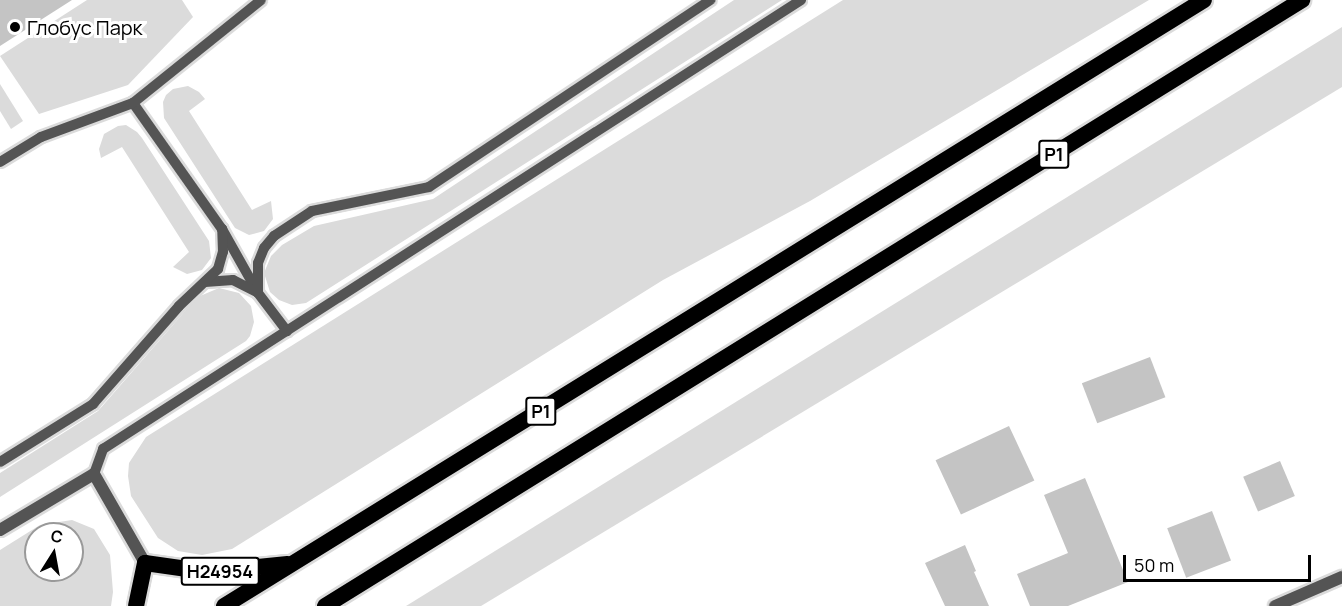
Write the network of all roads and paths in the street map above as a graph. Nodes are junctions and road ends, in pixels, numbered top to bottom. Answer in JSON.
{"nodes":[{"id":1,"x":261,"y":0,"type":"edge"},
{"id":2,"x":710,"y":0,"type":"edge"},
{"id":3,"x":801,"y":0,"type":"edge"},
{"id":4,"x":1204,"y":0,"type":"edge"},
{"id":5,"x":1302,"y":0,"type":"edge"},
{"id":6,"x":133,"y":104,"type":"junction"},
{"id":7,"x":0,"y":162,"type":"edge"},
{"id":8,"x":222,"y":229,"type":"junction"},
{"id":9,"x":205,"y":282,"type":"junction"},
{"id":10,"x":258,"y":293,"type":"junction"},
{"id":11,"x":287,"y":331,"type":"junction"},
{"id":12,"x":0,"y":462,"type":"edge"},
{"id":13,"x":94,"y":474,"type":"junction"},
{"id":14,"x":0,"y":530,"type":"edge"},
{"id":15,"x":145,"y":563,"type":"junction"},
{"id":16,"x":295,"y":563,"type":"junction"},
{"id":17,"x":1342,"y":577,"type":"edge"},
{"id":18,"x":136,"y":606,"type":"edge"},
{"id":19,"x":224,"y":606,"type":"edge"},
{"id":20,"x":325,"y":606,"type":"edge"},
{"id":21,"x":1275,"y":606,"type":"edge"}],
"edges":[{"from":1,"to":6,"type":"lane"},
{"from":2,"to":10,"type":"lane"},
{"from":3,"to":11,"type":"lane"},
{"from":4,"to":16,"type":"highway","number":"Р1"},
{"from":5,"to":20,"type":"highway","number":"Р1"},
{"from":6,"to":7,"type":"lane"},
{"from":6,"to":8,"type":"lane"},
{"from":8,"to":9,"type":"lane"},
{"from":8,"to":10,"type":"lane"},
{"from":9,"to":10,"type":"lane"},
{"from":9,"to":12,"type":"lane"},
{"from":10,"to":11,"type":"lane"},
{"from":11,"to":13,"type":"lane"},
{"from":13,"to":14,"type":"street"},
{"from":13,"to":15,"type":"street"},
{"from":15,"to":16,"type":"highway","number":"Н24954"},
{"from":15,"to":18,"type":"highway"},
{"from":16,"to":19,"type":"highway","number":"Р1"},
{"from":17,"to":21,"type":"street"}]}
